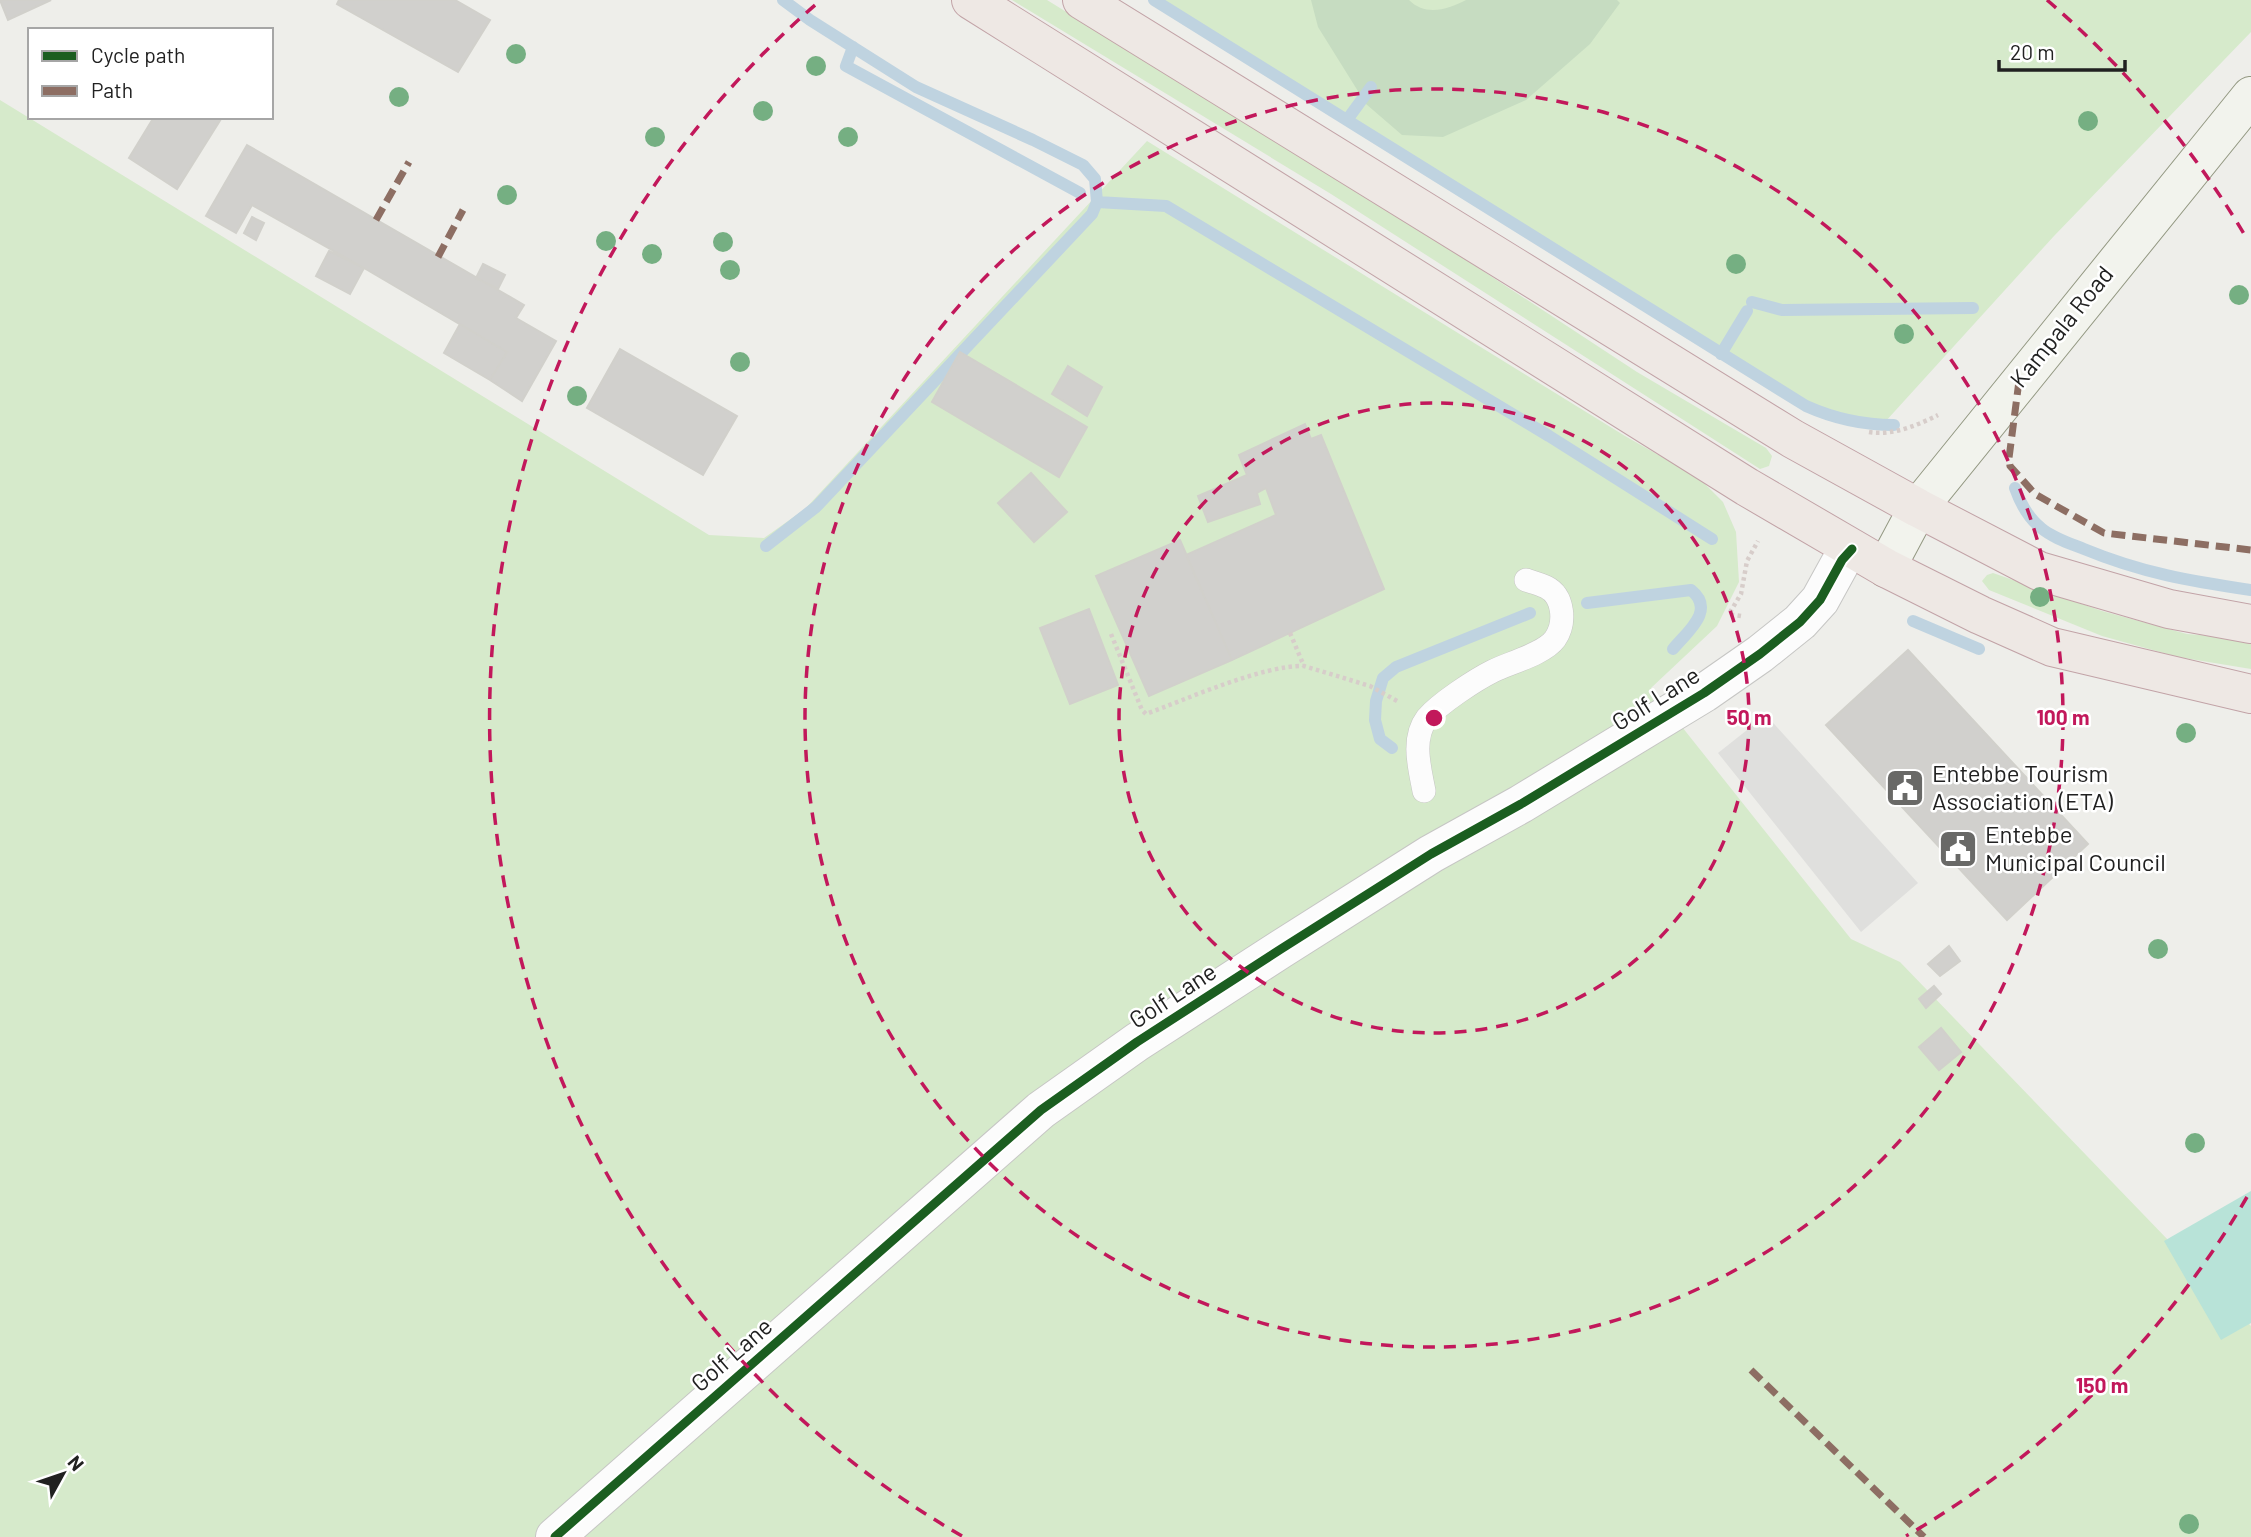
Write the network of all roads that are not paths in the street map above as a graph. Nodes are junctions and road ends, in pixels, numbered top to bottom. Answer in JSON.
{"nodes":[{"id":1,"x":971,"y":0,"type":"edge"},
{"id":2,"x":1082,"y":0,"type":"edge"},
{"id":3,"x":2251,"y":96,"type":"edge"},
{"id":4,"x":1917,"y":508,"type":"junction"},
{"id":5,"x":1852,"y":549,"type":"junction"},
{"id":6,"x":1886,"y":568,"type":"junction"},
{"id":7,"x":1525,"y":580,"type":"dead end"},
{"id":8,"x":2251,"y":624,"type":"edge"},
{"id":9,"x":2251,"y":694,"type":"edge"},
{"id":10,"x":1424,"y":791,"type":"dead end"},
{"id":11,"x":555,"y":1537,"type":"edge"}],
"edges":[{"from":1,"to":5,"type":"highway"},
{"from":2,"to":4,"type":"highway"},
{"from":3,"to":4,"type":"main road","name":"Kampala Road"},
{"from":4,"to":6,"type":"main road","name":"Kampala Road"},
{"from":4,"to":8,"type":"highway"},
{"from":5,"to":6,"type":"highway"},
{"from":5,"to":11,"type":"street","name":"Golf Lane"},
{"from":6,"to":9,"type":"highway"},
{"from":7,"to":10,"type":"lane"}]}
